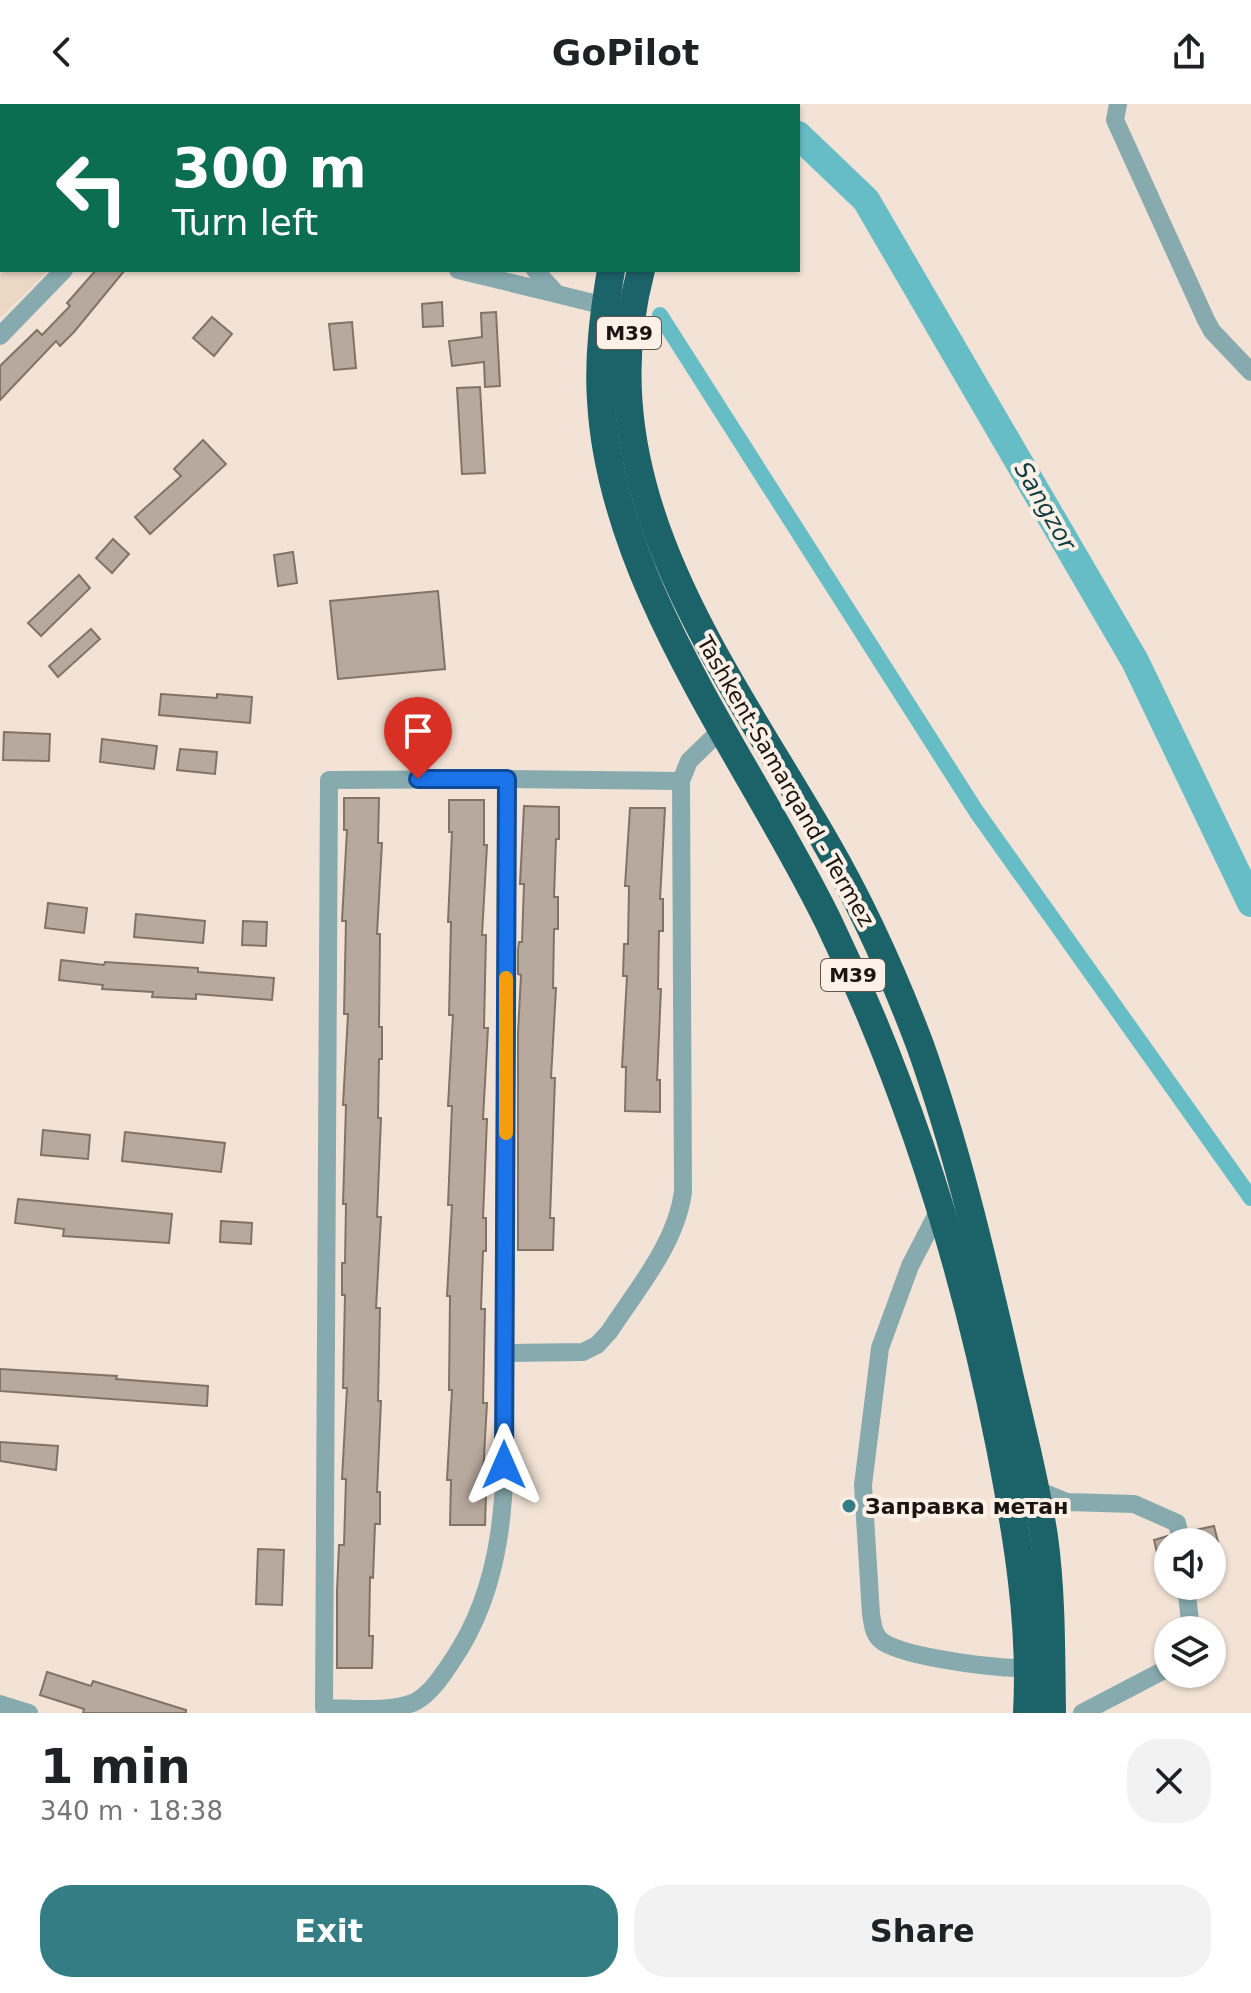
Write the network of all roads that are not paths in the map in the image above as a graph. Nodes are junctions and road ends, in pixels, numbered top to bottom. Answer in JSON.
{"nodes":[{"id":1,"x":1118,"y":104,"type":"edge"},
{"id":2,"x":62,"y":272,"type":"edge"},
{"id":3,"x":466,"y":272,"type":"edge"},
{"id":4,"x":537,"y":272,"type":"edge"},
{"id":5,"x":611,"y":272,"type":"edge"},
{"id":6,"x":641,"y":272,"type":"edge"},
{"id":7,"x":557,"y":294,"type":"junction"},
{"id":8,"x":605,"y":306,"type":"junction"},
{"id":9,"x":0,"y":336,"type":"edge"},
{"id":10,"x":1251,"y":372,"type":"edge"},
{"id":11,"x":723,"y":728,"type":"junction"},
{"id":12,"x":507,"y":779,"type":"junction"},
{"id":13,"x":681,"y":781,"type":"junction"},
{"id":14,"x":829,"y":847,"type":"junction"},
{"id":15,"x":799,"y":866,"type":"junction"},
{"id":16,"x":941,"y":1206,"type":"junction"},
{"id":17,"x":505,"y":1353,"type":"junction"},
{"id":18,"x":1035,"y":1489,"type":"junction"},
{"id":19,"x":1178,"y":1528,"type":"edge"},
{"id":20,"x":1029,"y":1668,"type":"junction"},
{"id":21,"x":1154,"y":1675,"type":"edge"},
{"id":22,"x":0,"y":1704,"type":"edge"},
{"id":23,"x":29,"y":1713,"type":"edge"},
{"id":24,"x":1027,"y":1713,"type":"edge"},
{"id":25,"x":1052,"y":1713,"type":"edge"},
{"id":26,"x":1082,"y":1713,"type":"edge"}],
"edges":[{"from":1,"to":10,"type":"street"},
{"from":2,"to":9,"type":"street"},
{"from":3,"to":7,"type":"street"},
{"from":4,"to":7,"type":"street"},
{"from":5,"to":8,"type":"highway","name":"Tashkent-Samarqand - Termez","number":"M39"},
{"from":6,"to":14,"type":"highway","name":"Tashkent-Samarqand - Termez","number":"M39"},
{"from":7,"to":8,"type":"street"},
{"from":8,"to":11,"type":"highway","name":"Tashkent-Samarqand - Termez","number":"M39"},
{"from":11,"to":13,"type":"street"},
{"from":11,"to":15,"type":"highway","name":"Tashkent-Samarqand - Termez","number":"M39"},
{"from":12,"to":13,"type":"street"},
{"from":12,"to":17,"type":"street"},
{"from":12,"to":17,"type":"street"},
{"from":13,"to":17,"type":"street"},
{"from":14,"to":15,"type":"highway"},
{"from":14,"to":18,"type":"highway","name":"Tashkent-Samarqand - Termez","number":"M39"},
{"from":15,"to":16,"type":"highway","name":"Tashkent-Samarqand - Termez","number":"M39"},
{"from":16,"to":20,"type":"highway","name":"Tashkent-Samarqand - Termez","number":"M39"},
{"from":16,"to":20,"type":"street"},
{"from":18,"to":19,"type":"street"},
{"from":18,"to":25,"type":"highway","name":"Tashkent-Samarqand - Termez","number":"M39"},
{"from":20,"to":24,"type":"highway","name":"Tashkent-Samarqand - Termez","number":"M39"},
{"from":21,"to":26,"type":"street"},
{"from":22,"to":23,"type":"street"}]}
